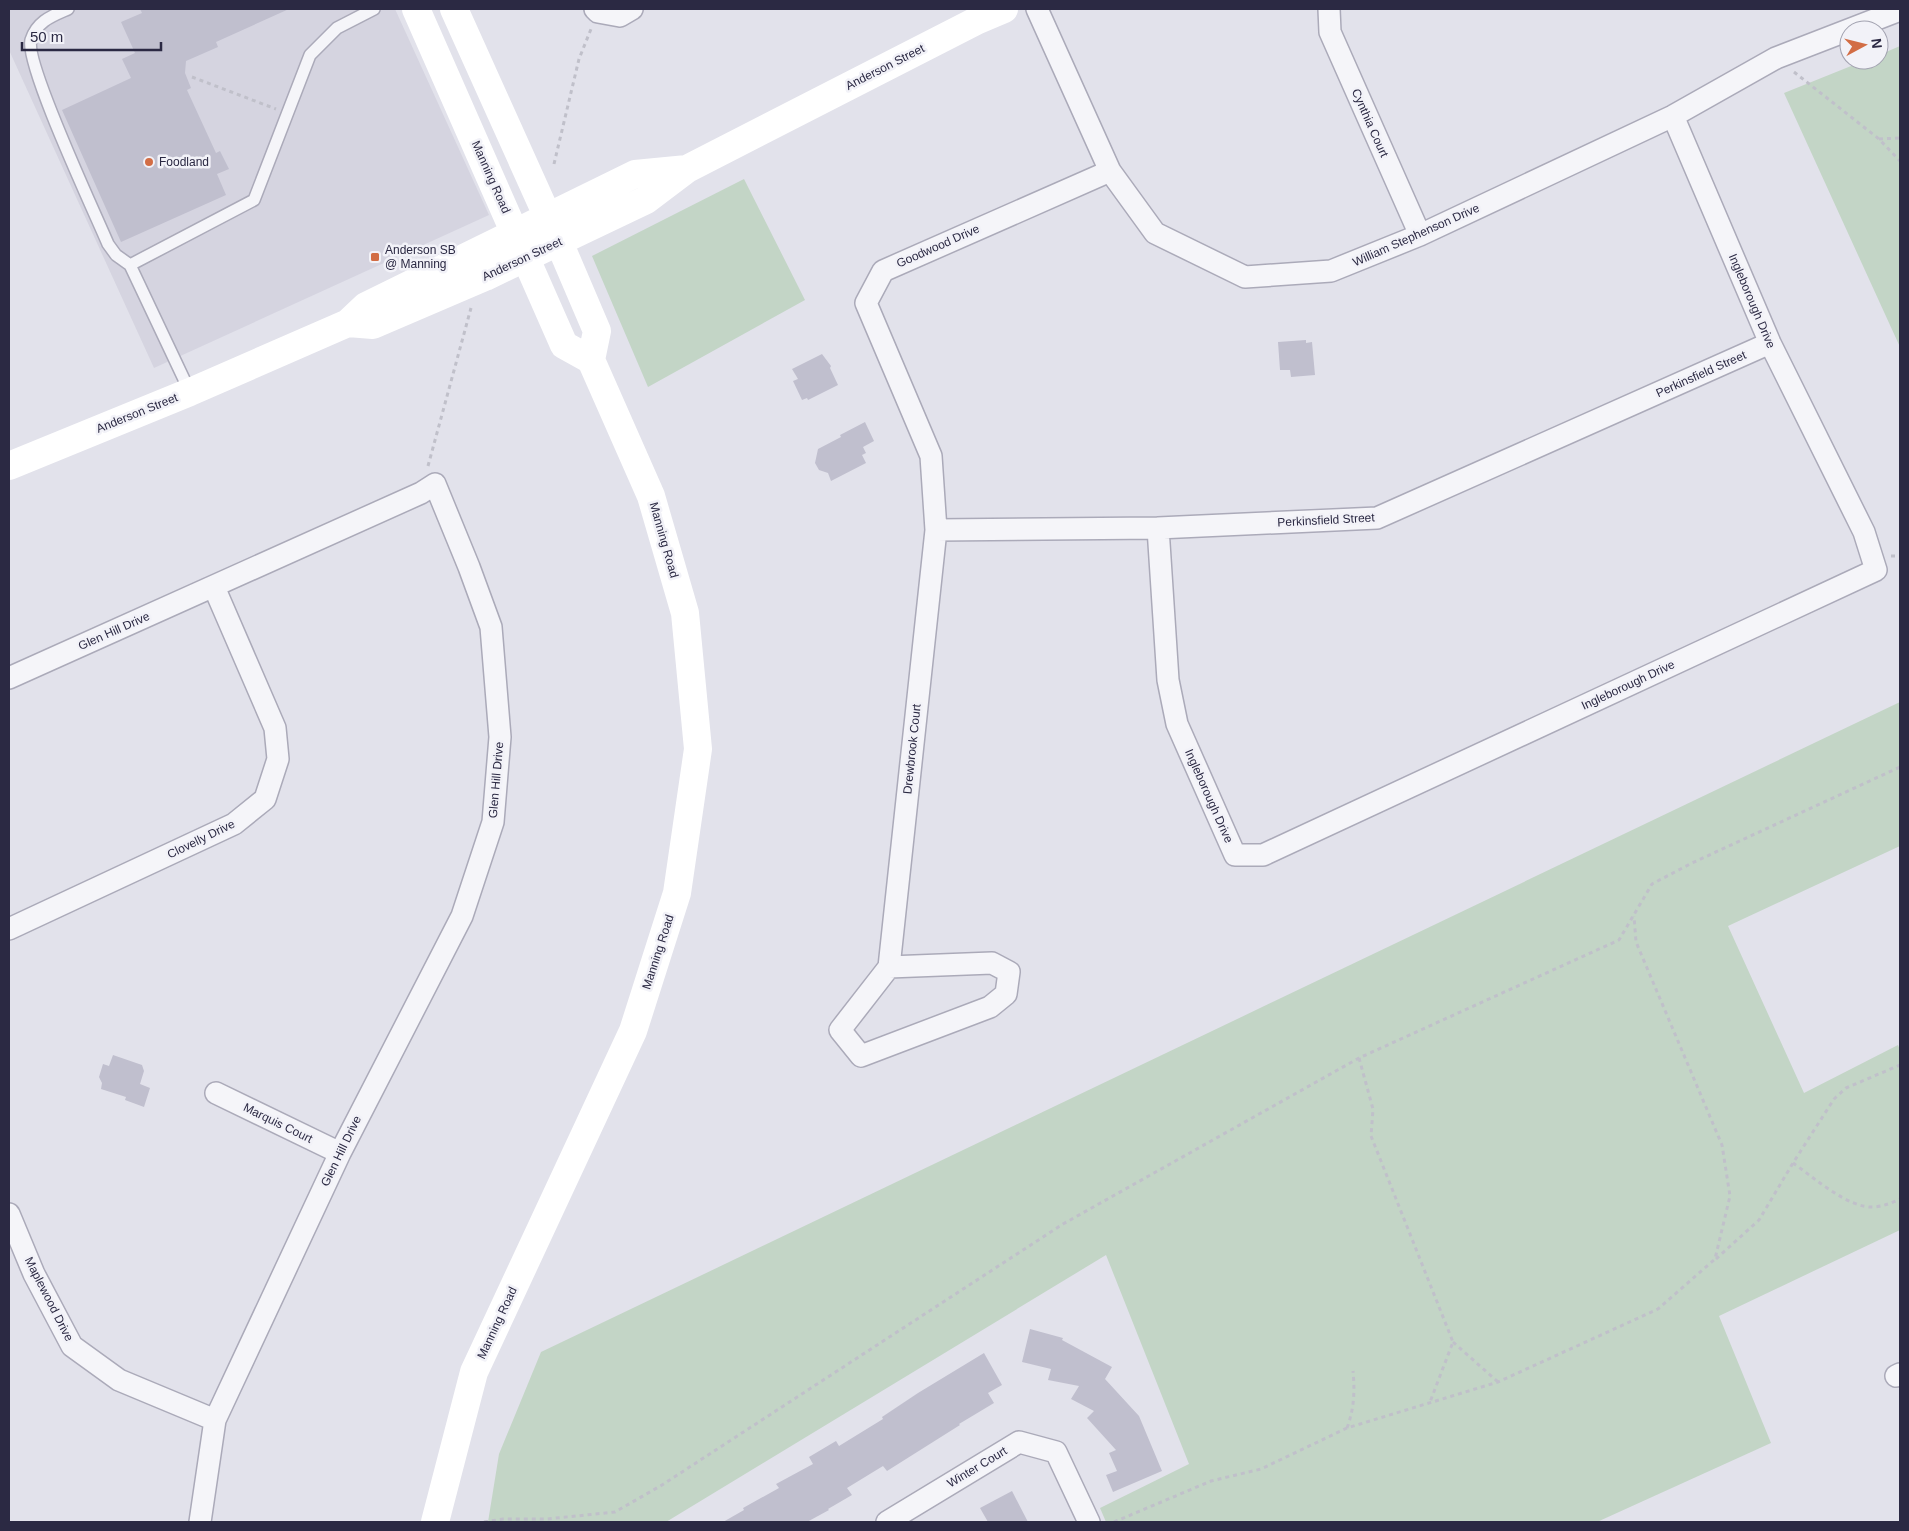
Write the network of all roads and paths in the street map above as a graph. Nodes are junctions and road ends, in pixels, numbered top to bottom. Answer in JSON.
{"nodes":[{"id":1,"x":68,"y":9,"type":"edge"},
{"id":2,"x":374,"y":9,"type":"edge"},
{"id":3,"x":416,"y":9,"type":"edge"},
{"id":4,"x":454,"y":9,"type":"edge"},
{"id":5,"x":632,"y":9,"type":"edge"},
{"id":6,"x":1004,"y":9,"type":"edge"},
{"id":7,"x":1037,"y":9,"type":"edge"},
{"id":8,"x":1329,"y":9,"type":"edge"},
{"id":9,"x":597,"y":10,"type":"edge"},
{"id":10,"x":1900,"y":10,"type":"edge"},
{"id":11,"x":1876,"y":13,"type":"edge"},
{"id":12,"x":1776,"y":58,"type":"junction"},
{"id":13,"x":192,"y":77,"type":"dead end"},
{"id":14,"x":288,"y":113,"type":"junction"},
{"id":15,"x":1673,"y":116,"type":"junction"},
{"id":16,"x":1900,"y":138,"type":"edge"},
{"id":17,"x":1879,"y":139,"type":"junction"},
{"id":18,"x":1900,"y":162,"type":"edge"},
{"id":19,"x":554,"y":164,"type":"dead end"},
{"id":20,"x":687,"y":169,"type":"junction"},
{"id":21,"x":1110,"y":170,"type":"junction"},
{"id":22,"x":547,"y":217,"type":"junction"},
{"id":23,"x":514,"y":232,"type":"junction"},
{"id":24,"x":1420,"y":235,"type":"junction"},
{"id":25,"x":559,"y":242,"type":"junction"},
{"id":26,"x":526,"y":258,"type":"junction"},
{"id":27,"x":130,"y":265,"type":"junction"},
{"id":28,"x":471,"y":307,"type":"dead end"},
{"id":29,"x":348,"y":323,"type":"junction"},
{"id":30,"x":1770,"y":343,"type":"junction"},
{"id":31,"x":591,"y":360,"type":"junction"},
{"id":32,"x":190,"y":392,"type":"junction"},
{"id":33,"x":9,"y":466,"type":"edge"},
{"id":34,"x":421,"y":493,"type":"junction"},
{"id":35,"x":1158,"y":528,"type":"junction"},
{"id":36,"x":936,"y":530,"type":"junction"},
{"id":37,"x":214,"y":587,"type":"junction"},
{"id":38,"x":9,"y":678,"type":"edge"},
{"id":39,"x":1900,"y":767,"type":"edge"},
{"id":40,"x":1634,"y":915,"type":"junction"},
{"id":41,"x":9,"y":929,"type":"edge"},
{"id":42,"x":889,"y":967,"type":"junction"},
{"id":43,"x":1359,"y":1058,"type":"junction"},
{"id":44,"x":1900,"y":1065,"type":"edge"},
{"id":45,"x":216,"y":1094,"type":"dead end"},
{"id":46,"x":340,"y":1153,"type":"junction"},
{"id":47,"x":1793,"y":1163,"type":"junction"},
{"id":48,"x":1900,"y":1199,"type":"edge"},
{"id":49,"x":9,"y":1214,"type":"edge"},
{"id":50,"x":1715,"y":1260,"type":"junction"},
{"id":51,"x":1453,"y":1342,"type":"junction"},
{"id":52,"x":1353,"y":1371,"type":"dead end"},
{"id":53,"x":1498,"y":1382,"type":"junction"},
{"id":54,"x":1430,"y":1402,"type":"junction"},
{"id":55,"x":215,"y":1420,"type":"junction"},
{"id":56,"x":1347,"y":1428,"type":"junction"},
{"id":57,"x":200,"y":1522,"type":"edge"},
{"id":58,"x":435,"y":1522,"type":"edge"},
{"id":59,"x":484,"y":1522,"type":"edge"},
{"id":60,"x":887,"y":1522,"type":"edge"},
{"id":61,"x":1089,"y":1522,"type":"edge"},
{"id":62,"x":1114,"y":1522,"type":"edge"}],
"edges":[{"from":1,"to":27,"type":"lane"},
{"from":2,"to":14,"type":"lane"},
{"from":3,"to":23,"type":"main road","name":"Manning Road"},
{"from":4,"to":22,"type":"main road"},
{"from":5,"to":9,"type":"street"},
{"from":6,"to":20,"type":"main road","name":"Anderson Street"},
{"from":7,"to":21,"type":"street","name":"William Stephenson Drive"},
{"from":8,"to":24,"type":"street","name":"Cynthia Court"},
{"from":9,"to":19,"type":"path"},
{"from":10,"to":11,"type":"street","name":"William Stephenson Drive"},
{"from":11,"to":12,"type":"street","name":"William Stephenson Drive"},
{"from":12,"to":15,"type":"street","name":"William Stephenson Drive"},
{"from":12,"to":17,"type":"path"},
{"from":13,"to":14,"type":"path"},
{"from":14,"to":27,"type":"lane"},
{"from":15,"to":24,"type":"street","name":"William Stephenson Drive"},
{"from":15,"to":30,"type":"street","name":"Ingleborough Drive"},
{"from":16,"to":17,"type":"path"},
{"from":17,"to":18,"type":"path"},
{"from":20,"to":22,"type":"main road","name":"Anderson Street"},
{"from":20,"to":25,"type":"main road","name":"Anderson Street"},
{"from":21,"to":24,"type":"street","name":"William Stephenson Drive"},
{"from":21,"to":36,"type":"street","name":"Goodwood Drive"},
{"from":22,"to":23,"type":"main road","name":"Anderson Street"},
{"from":22,"to":25,"type":"main road"},
{"from":23,"to":26,"type":"main road","name":"Manning Road"},
{"from":23,"to":29,"type":"main road","name":"Anderson Street"},
{"from":25,"to":26,"type":"main road","name":"Anderson Street"},
{"from":25,"to":31,"type":"main road"},
{"from":26,"to":29,"type":"main road","name":"Anderson Street"},
{"from":26,"to":31,"type":"main road","name":"Manning Road"},
{"from":27,"to":32,"type":"lane"},
{"from":28,"to":34,"type":"path"},
{"from":29,"to":32,"type":"main road","name":"Anderson Street"},
{"from":30,"to":35,"type":"street","name":"Perkinsfield Street"},
{"from":30,"to":35,"type":"street","name":"Ingleborough Drive"},
{"from":31,"to":58,"type":"main road","name":"Manning Road"},
{"from":32,"to":33,"type":"main road","name":"Anderson Street"},
{"from":34,"to":37,"type":"street","name":"Glen Hill Drive"},
{"from":34,"to":46,"type":"street","name":"Glen Hill Drive"},
{"from":35,"to":36,"type":"street","name":"Perkinsfield Street"},
{"from":36,"to":42,"type":"street","name":"Drewbrook Court"},
{"from":37,"to":38,"type":"street","name":"Glen Hill Drive"},
{"from":37,"to":41,"type":"street","name":"Clovelly Drive"},
{"from":39,"to":40,"type":"path"},
{"from":40,"to":43,"type":"path"},
{"from":40,"to":50,"type":"path"},
{"from":42,"to":42,"type":"street"},
{"from":43,"to":51,"type":"path"},
{"from":43,"to":59,"type":"path"},
{"from":44,"to":47,"type":"path"},
{"from":45,"to":46,"type":"street","name":"Marquis Court"},
{"from":46,"to":55,"type":"street","name":"Glen Hill Drive"},
{"from":47,"to":48,"type":"path"},
{"from":47,"to":50,"type":"path"},
{"from":49,"to":55,"type":"street","name":"Maplewood Drive"},
{"from":50,"to":53,"type":"path"},
{"from":51,"to":53,"type":"path"},
{"from":51,"to":54,"type":"path"},
{"from":52,"to":56,"type":"path"},
{"from":53,"to":54,"type":"path"},
{"from":54,"to":56,"type":"path"},
{"from":55,"to":57,"type":"street","name":"Glen Hill Drive"},
{"from":56,"to":62,"type":"path"},
{"from":60,"to":61,"type":"street","name":"Winter Court"}]}
